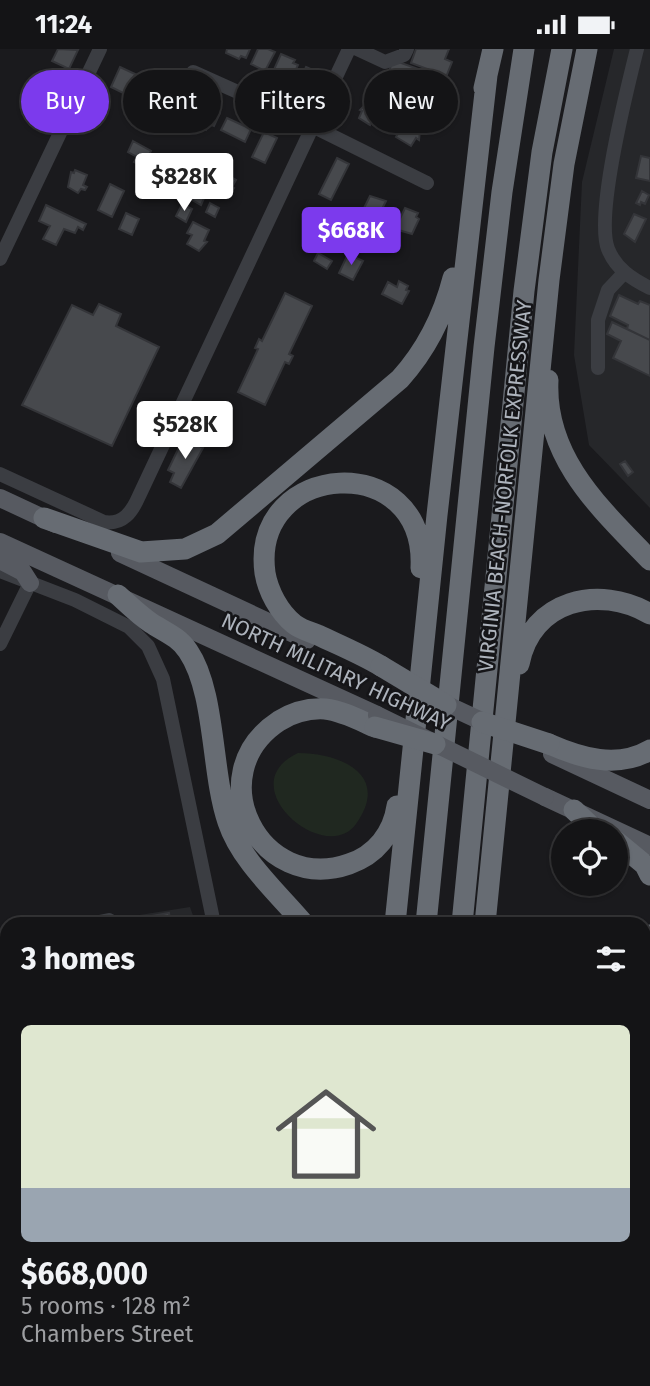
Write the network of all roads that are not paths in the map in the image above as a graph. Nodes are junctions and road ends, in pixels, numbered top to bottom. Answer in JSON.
{"nodes":[{"id":1,"x":100,"y":49,"type":"edge"},
{"id":2,"x":349,"y":49,"type":"edge"},
{"id":3,"x":357,"y":49,"type":"edge"},
{"id":4,"x":407,"y":49,"type":"edge"},
{"id":5,"x":493,"y":49,"type":"edge"},
{"id":6,"x":524,"y":49,"type":"edge"},
{"id":7,"x":562,"y":49,"type":"edge"},
{"id":8,"x":587,"y":49,"type":"edge"},
{"id":9,"x":637,"y":49,"type":"edge"},
{"id":10,"x":339,"y":70,"type":"edge"},
{"id":11,"x":487,"y":75,"type":"junction"},
{"id":12,"x":309,"y":133,"type":"edge"},
{"id":13,"x":326,"y":133,"type":"edge"},
{"id":14,"x":427,"y":183,"type":"dead end"},
{"id":15,"x":0,"y":259,"type":"edge"},
{"id":16,"x":624,"y":273,"type":"junction"},
{"id":17,"x":549,"y":280,"type":"junction"},
{"id":18,"x":650,"y":288,"type":"edge"},
{"id":19,"x":598,"y":369,"type":"dead end"},
{"id":20,"x":0,"y":474,"type":"edge"},
{"id":21,"x":0,"y":498,"type":"edge"},
{"id":22,"x":44,"y":518,"type":"junction"},
{"id":23,"x":0,"y":542,"type":"edge"},
{"id":24,"x":0,"y":560,"type":"edge"},
{"id":25,"x":650,"y":560,"type":"edge"},
{"id":26,"x":0,"y":571,"type":"edge"},
{"id":27,"x":30,"y":583,"type":"junction"},
{"id":28,"x":118,"y":595,"type":"junction"},
{"id":29,"x":650,"y":614,"type":"edge"},
{"id":30,"x":0,"y":644,"type":"edge"},
{"id":31,"x":422,"y":660,"type":"junction"},
{"id":32,"x":380,"y":670,"type":"junction"},
{"id":33,"x":446,"y":705,"type":"joint"},
{"id":34,"x":416,"y":715,"type":"junction"},
{"id":35,"x":376,"y":721,"type":"junction"},
{"id":36,"x":482,"y":722,"type":"joint"},
{"id":37,"x":436,"y":744,"type":"joint"},
{"id":38,"x":549,"y":749,"type":"junction"},
{"id":39,"x":650,"y":750,"type":"edge"},
{"id":40,"x":501,"y":759,"type":"junction"},
{"id":41,"x":650,"y":800,"type":"edge"},
{"id":42,"x":574,"y":810,"type":"junction"},
{"id":43,"x":583,"y":819,"type":"edge"},
{"id":44,"x":494,"y":829,"type":"junction"},
{"id":45,"x":650,"y":846,"type":"edge"},
{"id":46,"x":628,"y":851,"type":"edge"},
{"id":47,"x":650,"y":875,"type":"edge"},
{"id":48,"x":213,"y":917,"type":"edge"},
{"id":49,"x":298,"y":917,"type":"edge"},
{"id":50,"x":396,"y":917,"type":"edge"},
{"id":51,"x":427,"y":917,"type":"edge"},
{"id":52,"x":463,"y":917,"type":"edge"},
{"id":53,"x":486,"y":917,"type":"edge"},
{"id":54,"x":496,"y":917,"type":"edge"}],
"edges":[{"from":1,"to":15,"type":"street"},
{"from":2,"to":10,"type":"street"},
{"from":3,"to":4,"type":"street"},
{"from":5,"to":11,"type":"highway"},
{"from":6,"to":51,"type":"highway","name":"VIRGINIA BEACH-NORFOLK EXPRESSWAY"},
{"from":7,"to":52,"type":"highway","name":"VIRGINIA BEACH-NORFOLK EXPRESSWAY"},
{"from":8,"to":17,"type":"highway"},
{"from":9,"to":16,"type":"street"},
{"from":11,"to":22,"type":"highway"},
{"from":11,"to":31,"type":"highway"},
{"from":12,"to":20,"type":"street"},
{"from":13,"to":14,"type":"street"},
{"from":16,"to":18,"type":"street"},
{"from":16,"to":19,"type":"street"},
{"from":17,"to":25,"type":"highway"},
{"from":17,"to":40,"type":"highway"},
{"from":21,"to":22,"type":"main road","name":"NORTH MILITARY HIGHWAY"},
{"from":22,"to":32,"type":"main road","name":"NORTH MILITARY HIGHWAY"},
{"from":23,"to":28,"type":"main road","name":"NORTH MILITARY HIGHWAY"},
{"from":24,"to":27,"type":"main road"},
{"from":26,"to":27,"type":"street"},
{"from":27,"to":30,"type":"street"},
{"from":27,"to":48,"type":"street"},
{"from":28,"to":35,"type":"main road","name":"NORTH MILITARY HIGHWAY"},
{"from":28,"to":49,"type":"highway"},
{"from":29,"to":40,"type":"highway"},
{"from":31,"to":32,"type":"highway"},
{"from":31,"to":34,"type":"highway"},
{"from":32,"to":33,"type":"highway","bridge":true},
{"from":33,"to":36,"type":"main road","name":"NORTH MILITARY HIGHWAY","bridge":true},
{"from":34,"to":35,"type":"highway"},
{"from":34,"to":50,"type":"highway"},
{"from":35,"to":37,"type":"highway","bridge":true},
{"from":36,"to":38,"type":"highway","bridge":true},
{"from":37,"to":42,"type":"main road","name":"NORTH MILITARY HIGHWAY","bridge":true},
{"from":38,"to":39,"type":"highway"},
{"from":38,"to":41,"type":"main road"},
{"from":40,"to":44,"type":"highway"},
{"from":42,"to":43,"type":"highway"},
{"from":42,"to":45,"type":"main road","name":"NORTH MILITARY HIGHWAY"},
{"from":44,"to":53,"type":"highway"},
{"from":44,"to":54,"type":"highway"},
{"from":46,"to":47,"type":"highway"}]}
